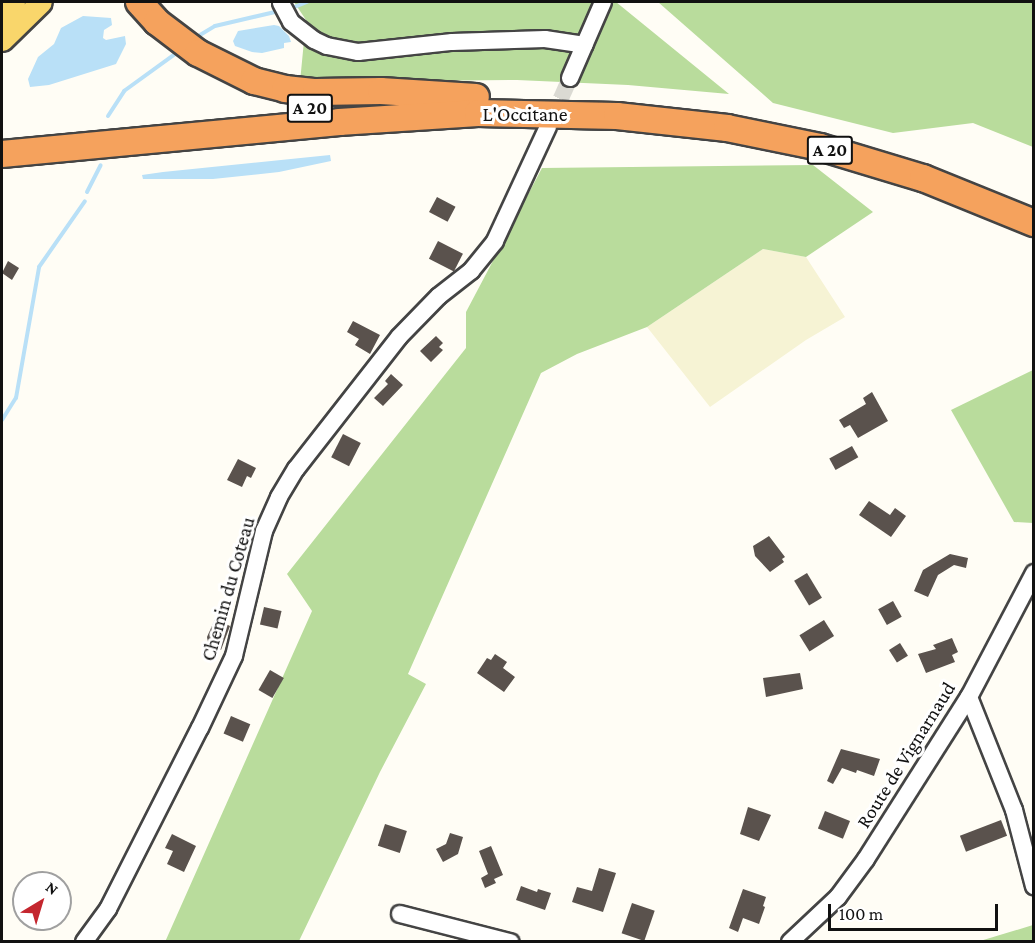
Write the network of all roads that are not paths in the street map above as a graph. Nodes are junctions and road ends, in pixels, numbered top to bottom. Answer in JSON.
{"nodes":[{"id":1,"x":14,"y":2,"type":"edge"},
{"id":2,"x":40,"y":2,"type":"edge"},
{"id":3,"x":139,"y":2,"type":"edge"},
{"id":4,"x":603,"y":2,"type":"edge"},
{"id":5,"x":281,"y":3,"type":"dead end"},
{"id":6,"x":2,"y":19,"type":"edge"},
{"id":7,"x":2,"y":40,"type":"edge"},
{"id":8,"x":585,"y":45,"type":"junction"},
{"id":9,"x":570,"y":78,"type":"tunnel mouth"},
{"id":10,"x":476,"y":97,"type":"junction"},
{"id":11,"x":548,"y":127,"type":"tunnel mouth"},
{"id":12,"x":2,"y":137,"type":"edge"},
{"id":13,"x":2,"y":154,"type":"edge"},
{"id":14,"x":1034,"y":205,"type":"edge"},
{"id":15,"x":1034,"y":224,"type":"edge"},
{"id":16,"x":1034,"y":573,"type":"edge"},
{"id":17,"x":969,"y":697,"type":"junction"},
{"id":18,"x":1034,"y":886,"type":"edge"},
{"id":19,"x":400,"y":914,"type":"dead end"},
{"id":20,"x":84,"y":942,"type":"edge"},
{"id":21,"x":510,"y":942,"type":"edge"},
{"id":22,"x":790,"y":942,"type":"edge"}],
"edges":[{"from":1,"to":6,"type":"main road"},
{"from":2,"to":7,"type":"main road"},
{"from":3,"to":10,"type":"highway"},
{"from":4,"to":8,"type":"street"},
{"from":5,"to":8,"type":"street"},
{"from":8,"to":9,"type":"street"},
{"from":10,"to":12,"type":"highway","name":"L'Occitane","number":"A 20"},
{"from":10,"to":14,"type":"highway","name":"L'Occitane","number":"A 20"},
{"from":11,"to":20,"type":"street","name":"Chemin du Coteau"},
{"from":13,"to":15,"type":"highway","name":"L'Occitane","number":"A 20"},
{"from":16,"to":17,"type":"street","name":"Route de Vignarnaud"},
{"from":17,"to":18,"type":"street"},
{"from":17,"to":22,"type":"street","name":"Route de Vignarnaud"},
{"from":19,"to":21,"type":"street"}]}
